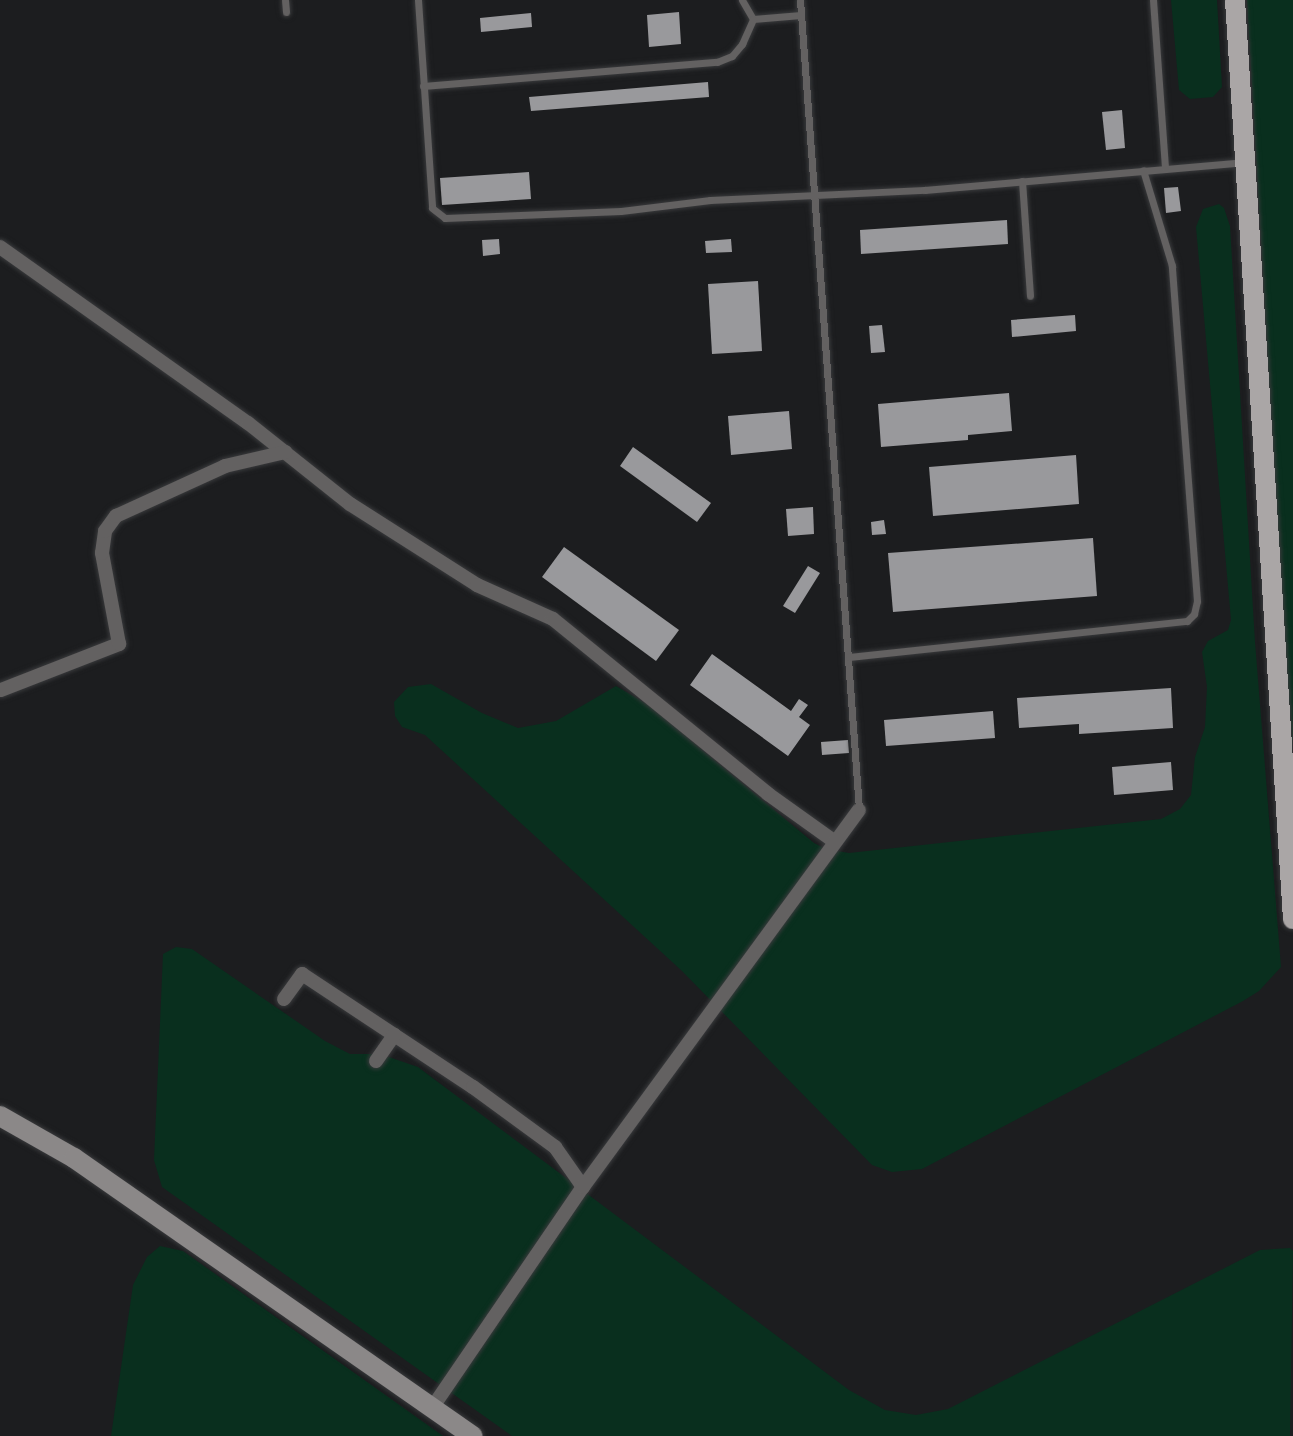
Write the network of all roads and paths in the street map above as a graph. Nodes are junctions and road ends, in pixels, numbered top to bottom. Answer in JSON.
{"nodes":[{"id":1,"x":285,"y":0,"type":"edge"},
{"id":2,"x":418,"y":0,"type":"edge"},
{"id":3,"x":742,"y":0,"type":"edge"},
{"id":4,"x":800,"y":0,"type":"edge"},
{"id":5,"x":1153,"y":0,"type":"edge"},
{"id":6,"x":1235,"y":0,"type":"edge"},
{"id":7,"x":286,"y":12,"type":"dead end"},
{"id":8,"x":801,"y":15,"type":"junction"},
{"id":9,"x":753,"y":19,"type":"junction"},
{"id":10,"x":423,"y":86,"type":"junction"},
{"id":11,"x":1245,"y":161,"type":"junction"},
{"id":12,"x":1165,"y":169,"type":"junction"},
{"id":13,"x":1143,"y":170,"type":"junction"},
{"id":14,"x":1022,"y":181,"type":"junction"},
{"id":15,"x":812,"y":195,"type":"junction"},
{"id":16,"x":0,"y":247,"type":"edge"},
{"id":17,"x":1030,"y":296,"type":"dead end"},
{"id":18,"x":285,"y":452,"type":"junction"},
{"id":19,"x":849,"y":657,"type":"junction"},
{"id":20,"x":1,"y":690,"type":"edge"},
{"id":21,"x":859,"y":810,"type":"joint"},
{"id":22,"x":835,"y":842,"type":"junction"},
{"id":23,"x":1293,"y":919,"type":"edge"},
{"id":24,"x":284,"y":999,"type":"dead end"},
{"id":25,"x":394,"y":1035,"type":"junction"},
{"id":26,"x":376,"y":1061,"type":"dead end"},
{"id":27,"x":0,"y":1116,"type":"edge"},
{"id":28,"x":583,"y":1187,"type":"junction"},
{"id":29,"x":432,"y":1408,"type":"junction"},
{"id":30,"x":473,"y":1436,"type":"edge"}],
"edges":[{"from":1,"to":7,"type":"lane"},
{"from":2,"to":10,"type":"lane"},
{"from":3,"to":9,"type":"lane"},
{"from":4,"to":8,"type":"lane"},
{"from":5,"to":12,"type":"lane"},
{"from":6,"to":11,"type":"main road"},
{"from":8,"to":9,"type":"lane"},
{"from":8,"to":15,"type":"lane"},
{"from":9,"to":10,"type":"lane"},
{"from":10,"to":15,"type":"lane"},
{"from":11,"to":12,"type":"lane"},
{"from":11,"to":23,"type":"main road"},
{"from":12,"to":13,"type":"lane"},
{"from":13,"to":14,"type":"lane"},
{"from":13,"to":19,"type":"lane"},
{"from":14,"to":15,"type":"lane"},
{"from":14,"to":17,"type":"lane"},
{"from":15,"to":19,"type":"lane"},
{"from":16,"to":18,"type":"street"},
{"from":18,"to":20,"type":"street"},
{"from":18,"to":22,"type":"street"},
{"from":19,"to":21,"type":"lane"},
{"from":21,"to":22,"type":"street"},
{"from":22,"to":28,"type":"street"},
{"from":24,"to":25,"type":"street"},
{"from":25,"to":26,"type":"street"},
{"from":25,"to":28,"type":"street"},
{"from":27,"to":29,"type":"main road"},
{"from":28,"to":29,"type":"street"},
{"from":29,"to":30,"type":"main road"}]}
